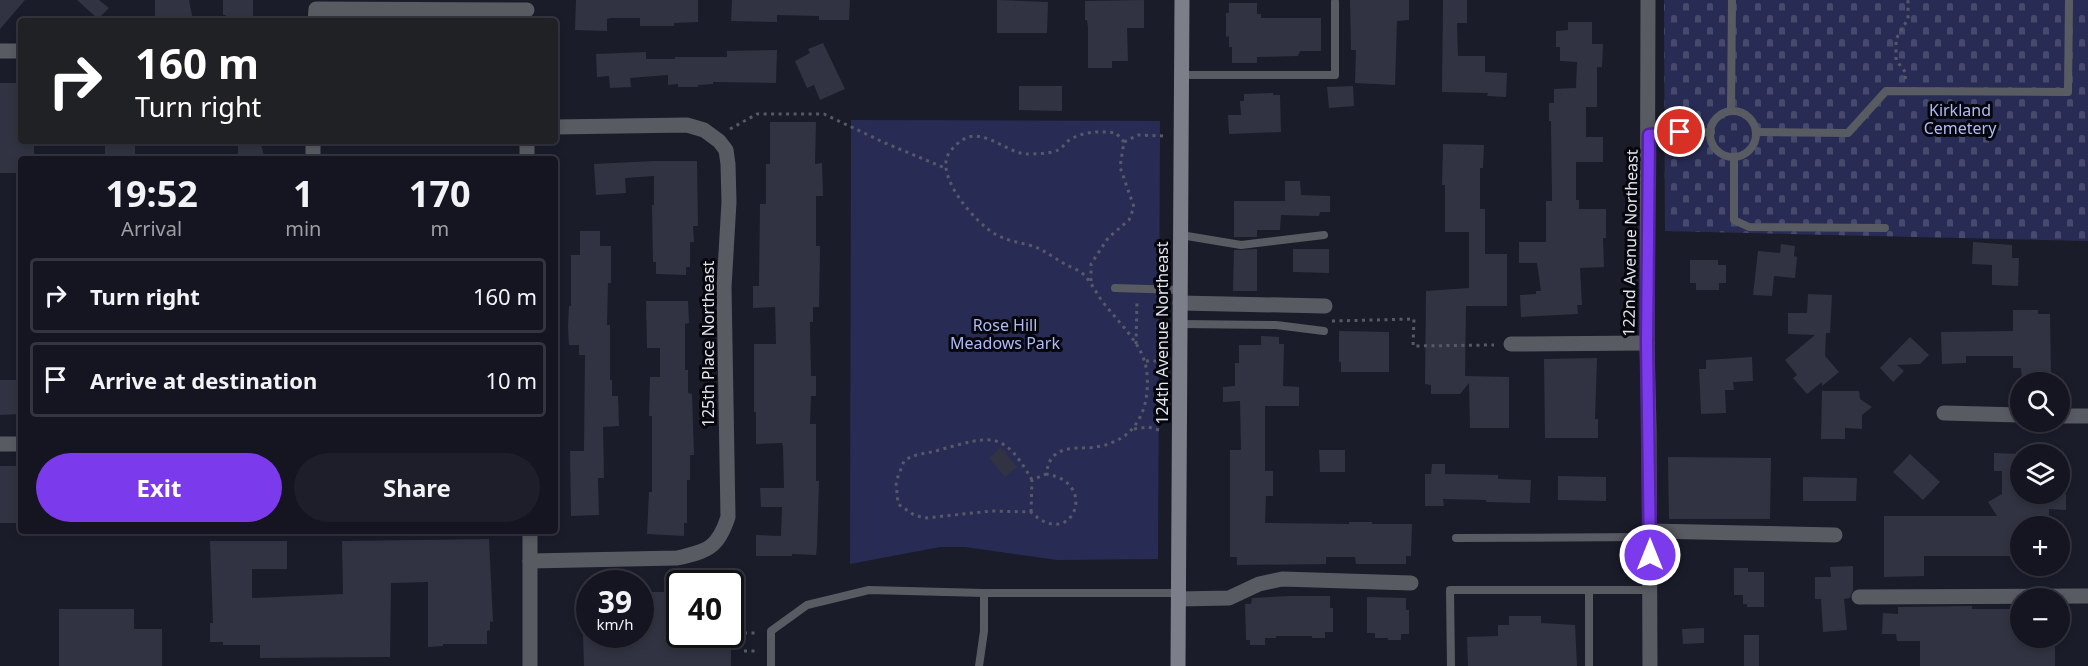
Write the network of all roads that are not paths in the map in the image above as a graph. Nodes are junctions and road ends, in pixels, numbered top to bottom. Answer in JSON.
{"nodes":[{"id":1,"x":1182,"y":0,"type":"edge"},
{"id":2,"x":1648,"y":0,"type":"edge"},
{"id":3,"x":1732,"y":0,"type":"edge"},
{"id":4,"x":2069,"y":0,"type":"edge"},
{"id":5,"x":1335,"y":2,"type":"dead end"},
{"id":6,"x":527,"y":10,"type":"edge"},
{"id":7,"x":316,"y":15,"type":"edge"},
{"id":8,"x":0,"y":51,"type":"edge"},
{"id":9,"x":18,"y":51,"type":"edge"},
{"id":10,"x":1182,"y":75,"type":"junction"},
{"id":11,"x":1731,"y":111,"type":"junction"},
{"id":12,"x":558,"y":127,"type":"edge"},
{"id":13,"x":1710,"y":132,"type":"junction"},
{"id":14,"x":1756,"y":132,"type":"junction"},
{"id":15,"x":1649,"y":135,"type":"junction"},
{"id":16,"x":1734,"y":157,"type":"junction"},
{"id":17,"x":1885,"y":228,"type":"dead end"},
{"id":18,"x":1181,"y":235,"type":"junction"},
{"id":19,"x":1324,"y":235,"type":"dead end"},
{"id":20,"x":1115,"y":288,"type":"dead end"},
{"id":21,"x":1180,"y":297,"type":"junction"},
{"id":22,"x":1324,"y":319,"type":"joint"},
{"id":23,"x":1180,"y":324,"type":"junction"},
{"id":24,"x":1647,"y":343,"type":"junction"},
{"id":25,"x":1511,"y":344,"type":"dead end"},
{"id":26,"x":1944,"y":413,"type":"dead end"},
{"id":27,"x":2010,"y":415,"type":"edge"},
{"id":28,"x":2070,"y":416,"type":"edge"},
{"id":29,"x":2088,"y":416,"type":"edge"},
{"id":30,"x":0,"y":444,"type":"edge"},
{"id":31,"x":18,"y":444,"type":"edge"},
{"id":32,"x":530,"y":534,"type":"edge"},
{"id":33,"x":1650,"y":534,"type":"junction"},
{"id":34,"x":1835,"y":535,"type":"dead end"},
{"id":35,"x":1456,"y":538,"type":"dead end"},
{"id":36,"x":530,"y":561,"type":"junction"},
{"id":37,"x":1411,"y":583,"type":"dead end"},
{"id":38,"x":1588,"y":590,"type":"junction"},
{"id":39,"x":1650,"y":590,"type":"junction"},
{"id":40,"x":984,"y":593,"type":"junction"},
{"id":41,"x":1179,"y":596,"type":"junction"},
{"id":42,"x":2088,"y":596,"type":"edge"},
{"id":43,"x":1859,"y":597,"type":"dead end"},
{"id":44,"x":530,"y":666,"type":"edge"},
{"id":45,"x":771,"y":666,"type":"edge"},
{"id":46,"x":979,"y":666,"type":"edge"},
{"id":47,"x":1178,"y":666,"type":"edge"},
{"id":48,"x":1451,"y":666,"type":"edge"},
{"id":49,"x":1589,"y":666,"type":"edge"},
{"id":50,"x":1650,"y":666,"type":"edge"}],
"edges":[{"from":1,"to":10,"type":"main road","name":"124th Avenue Northeast"},
{"from":2,"to":15,"type":"street","name":"122nd Avenue Northeast"},
{"from":3,"to":11,"type":"lane"},
{"from":4,"to":14,"type":"lane"},
{"from":5,"to":10,"type":"lane"},
{"from":6,"to":7,"type":"street"},
{"from":8,"to":9,"type":"street"},
{"from":10,"to":18,"type":"main road","name":"124th Avenue Northeast"},
{"from":11,"to":13,"type":"lane"},
{"from":11,"to":14,"type":"lane"},
{"from":12,"to":36,"type":"street","name":"125th Place Northeast"},
{"from":13,"to":15,"type":"lane"},
{"from":13,"to":16,"type":"lane"},
{"from":14,"to":16,"type":"lane"},
{"from":15,"to":24,"type":"street","name":"122nd Avenue Northeast"},
{"from":16,"to":17,"type":"lane"},
{"from":18,"to":19,"type":"lane"},
{"from":18,"to":21,"type":"main road","name":"124th Avenue Northeast"},
{"from":20,"to":21,"type":"lane"},
{"from":21,"to":22,"type":"street"},
{"from":21,"to":23,"type":"main road","name":"124th Avenue Northeast"},
{"from":22,"to":23,"type":"lane"},
{"from":23,"to":41,"type":"main road","name":"124th Avenue Northeast"},
{"from":24,"to":25,"type":"street"},
{"from":24,"to":33,"type":"street","name":"122nd Avenue Northeast"},
{"from":26,"to":27,"type":"street"},
{"from":28,"to":29,"type":"street"},
{"from":30,"to":31,"type":"street"},
{"from":32,"to":36,"type":"street"},
{"from":33,"to":34,"type":"street"},
{"from":33,"to":35,"type":"lane"},
{"from":33,"to":39,"type":"street","name":"122nd Avenue Northeast"},
{"from":36,"to":44,"type":"street"},
{"from":37,"to":41,"type":"street"},
{"from":38,"to":39,"type":"lane"},
{"from":38,"to":48,"type":"lane"},
{"from":38,"to":49,"type":"lane"},
{"from":39,"to":50,"type":"street","name":"122nd Avenue Northeast"},
{"from":40,"to":41,"type":"lane"},
{"from":40,"to":45,"type":"lane"},
{"from":40,"to":46,"type":"lane"},
{"from":41,"to":47,"type":"main road","name":"124th Avenue Northeast"},
{"from":42,"to":43,"type":"street"}]}
